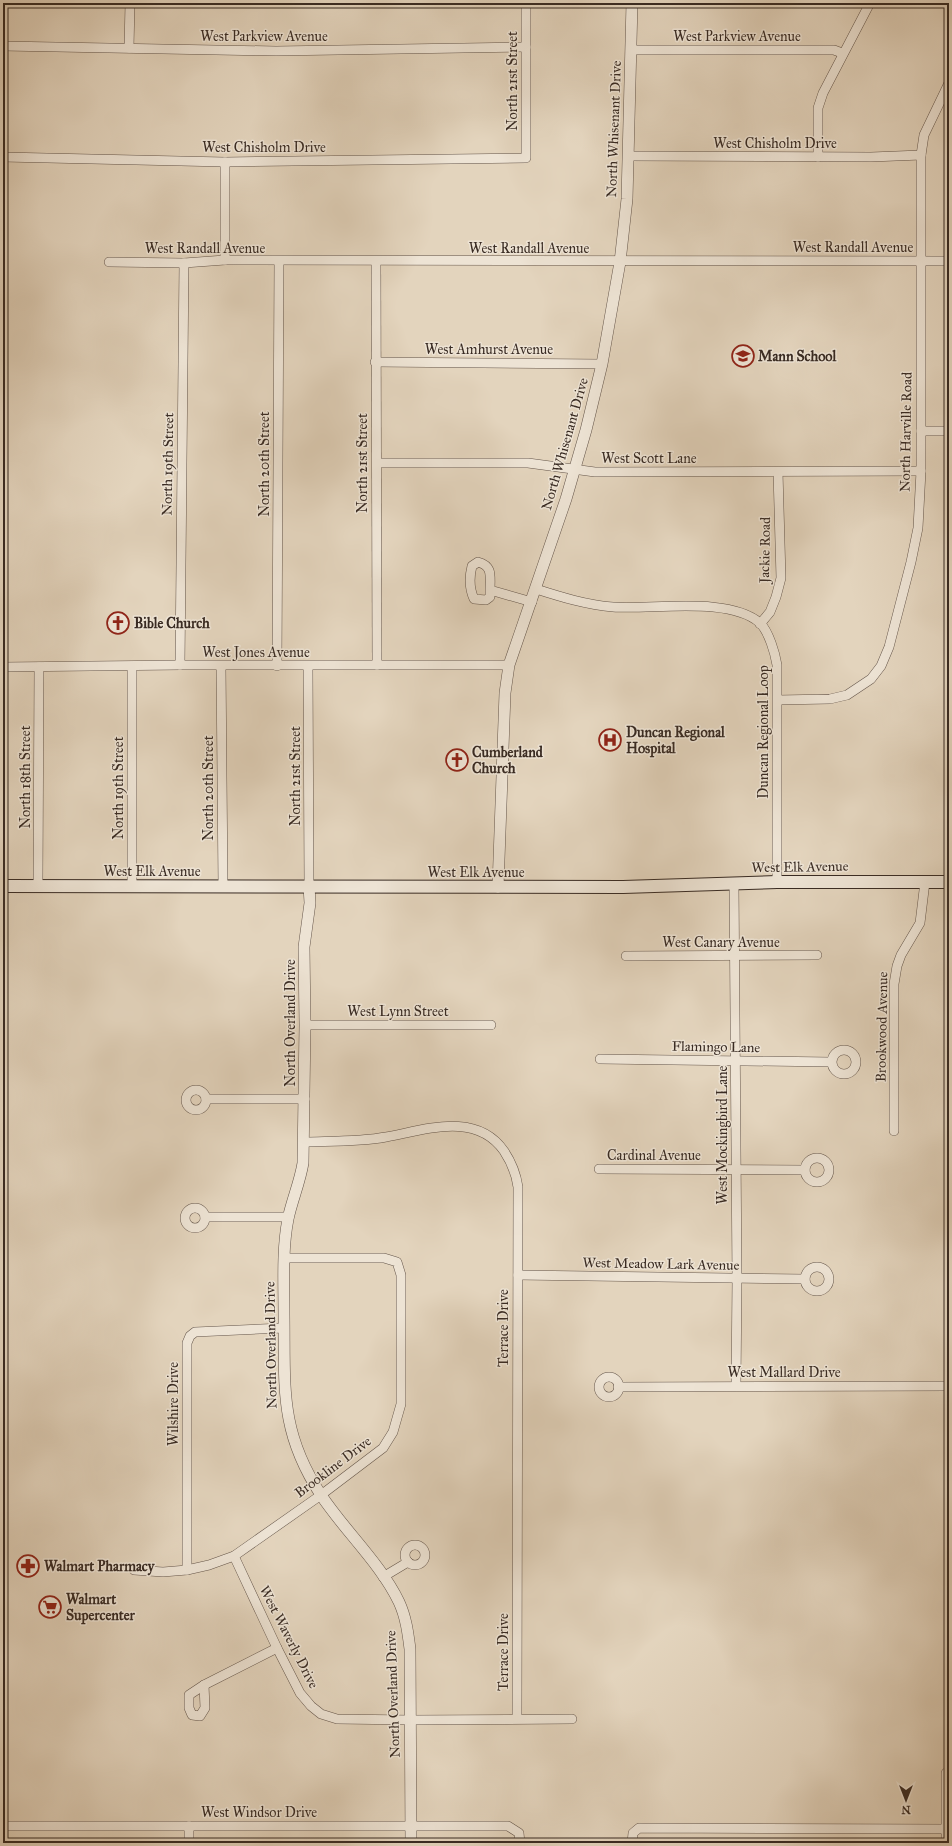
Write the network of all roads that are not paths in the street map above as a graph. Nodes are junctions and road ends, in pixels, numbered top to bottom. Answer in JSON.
{"nodes":[{"id":1,"x":130,"y":3,"type":"edge"},
{"id":2,"x":526,"y":3,"type":"edge"},
{"id":3,"x":632,"y":3,"type":"edge"},
{"id":4,"x":870,"y":3,"type":"edge"},
{"id":5,"x":3,"y":46,"type":"edge"},
{"id":6,"x":526,"y":47,"type":"junction"},
{"id":7,"x":129,"y":48,"type":"junction"},
{"id":8,"x":631,"y":50,"type":"junction"},
{"id":9,"x":842,"y":53,"type":"junction"},
{"id":10,"x":949,"y":83,"type":"edge"},
{"id":11,"x":921,"y":155,"type":"junction"},
{"id":12,"x":629,"y":156,"type":"junction"},
{"id":13,"x":3,"y":157,"type":"edge"},
{"id":14,"x":818,"y":157,"type":"junction"},
{"id":15,"x":526,"y":158,"type":"joint"},
{"id":16,"x":225,"y":162,"type":"junction"},
{"id":17,"x":226,"y":260,"type":"junction"},
{"id":18,"x":278,"y":261,"type":"junction"},
{"id":19,"x":921,"y":261,"type":"junction"},
{"id":20,"x":949,"y":261,"type":"edge"},
{"id":21,"x":109,"y":262,"type":"dead end"},
{"id":22,"x":376,"y":262,"type":"junction"},
{"id":23,"x":620,"y":262,"type":"junction"},
{"id":24,"x":184,"y":263,"type":"junction"},
{"id":25,"x":375,"y":362,"type":"junction"},
{"id":26,"x":602,"y":364,"type":"junction"},
{"id":27,"x":921,"y":431,"type":"junction"},
{"id":28,"x":949,"y":431,"type":"edge"},
{"id":29,"x":377,"y":463,"type":"junction"},
{"id":30,"x":573,"y":470,"type":"junction"},
{"id":31,"x":921,"y":471,"type":"junction"},
{"id":32,"x":778,"y":472,"type":"junction"},
{"id":33,"x":536,"y":589,"type":"junction"},
{"id":34,"x":490,"y":590,"type":"dead end"},
{"id":35,"x":532,"y":602,"type":"junction"},
{"id":36,"x":760,"y":624,"type":"junction"},
{"id":37,"x":180,"y":665,"type":"junction"},
{"id":38,"x":377,"y":665,"type":"junction"},
{"id":39,"x":509,"y":665,"type":"junction"},
{"id":40,"x":132,"y":666,"type":"junction"},
{"id":41,"x":221,"y":666,"type":"junction"},
{"id":42,"x":277,"y":666,"type":"junction"},
{"id":43,"x":308,"y":666,"type":"junction"},
{"id":44,"x":3,"y":667,"type":"edge"},
{"id":45,"x":39,"y":667,"type":"junction"},
{"id":46,"x":778,"y":700,"type":"junction"},
{"id":47,"x":777,"y":882,"type":"junction"},
{"id":48,"x":925,"y":882,"type":"junction"},
{"id":49,"x":949,"y":882,"type":"edge"},
{"id":50,"x":734,"y":884,"type":"junction"},
{"id":51,"x":3,"y":886,"type":"edge"},
{"id":52,"x":38,"y":886,"type":"junction"},
{"id":53,"x":132,"y":886,"type":"junction"},
{"id":54,"x":223,"y":886,"type":"junction"},
{"id":55,"x":309,"y":886,"type":"junction"},
{"id":56,"x":498,"y":887,"type":"junction"},
{"id":57,"x":817,"y":955,"type":"dead end"},
{"id":58,"x":626,"y":956,"type":"dead end"},
{"id":59,"x":734,"y":956,"type":"junction"},
{"id":60,"x":305,"y":1025,"type":"junction"},
{"id":61,"x":491,"y":1025,"type":"dead end"},
{"id":62,"x":600,"y":1060,"type":"dead end"},
{"id":63,"x":735,"y":1061,"type":"junction"},
{"id":64,"x":831,"y":1062,"type":"dead end"},
{"id":65,"x":206,"y":1099,"type":"dead end"},
{"id":66,"x":305,"y":1099,"type":"junction"},
{"id":67,"x":894,"y":1132,"type":"dead end"},
{"id":68,"x":304,"y":1142,"type":"junction"},
{"id":69,"x":599,"y":1169,"type":"dead end"},
{"id":70,"x":736,"y":1169,"type":"junction"},
{"id":71,"x":805,"y":1170,"type":"dead end"},
{"id":72,"x":288,"y":1217,"type":"junction"},
{"id":73,"x":205,"y":1218,"type":"dead end"},
{"id":74,"x":284,"y":1258,"type":"junction"},
{"id":75,"x":518,"y":1275,"type":"junction"},
{"id":76,"x":737,"y":1279,"type":"junction"},
{"id":77,"x":805,"y":1279,"type":"dead end"},
{"id":78,"x":284,"y":1328,"type":"junction"},
{"id":79,"x":736,"y":1386,"type":"junction"},
{"id":80,"x":949,"y":1386,"type":"edge"},
{"id":81,"x":618,"y":1387,"type":"dead end"},
{"id":82,"x":321,"y":1495,"type":"junction"},
{"id":83,"x":234,"y":1556,"type":"junction"},
{"id":84,"x":408,"y":1562,"type":"dead end"},
{"id":85,"x":134,"y":1570,"type":"dead end"},
{"id":86,"x":186,"y":1570,"type":"junction"},
{"id":87,"x":384,"y":1577,"type":"junction"},
{"id":88,"x":277,"y":1648,"type":"junction"},
{"id":89,"x":204,"y":1685,"type":"dead end"},
{"id":90,"x":517,"y":1718,"type":"junction"},
{"id":91,"x":572,"y":1718,"type":"dead end"},
{"id":92,"x":410,"y":1720,"type":"junction"},
{"id":93,"x":946,"y":1773,"type":"dead end"},
{"id":94,"x":3,"y":1826,"type":"edge"},
{"id":95,"x":189,"y":1826,"type":"junction"},
{"id":96,"x":411,"y":1826,"type":"junction"},
{"id":97,"x":948,"y":1829,"type":"edge"},
{"id":98,"x":189,"y":1843,"type":"edge"},
{"id":99,"x":411,"y":1843,"type":"edge"},
{"id":100,"x":520,"y":1843,"type":"edge"},
{"id":101,"x":632,"y":1843,"type":"edge"},
{"id":102,"x":946,"y":1843,"type":"edge"}],
"edges":[{"from":1,"to":7,"type":"street"},
{"from":2,"to":6,"type":"street","name":"North 21st Street"},
{"from":3,"to":8,"type":"street","name":"North Whisenant Drive"},
{"from":4,"to":9,"type":"street"},
{"from":5,"to":7,"type":"street","name":"West Parkview Avenue"},
{"from":6,"to":7,"type":"street","name":"West Parkview Avenue"},
{"from":6,"to":15,"type":"street","name":"North 21st Street"},
{"from":8,"to":9,"type":"street","name":"West Parkview Avenue"},
{"from":8,"to":12,"type":"street","name":"North Whisenant Drive"},
{"from":9,"to":14,"type":"street"},
{"from":10,"to":11,"type":"street","name":"North Harville Road"},
{"from":11,"to":14,"type":"street","name":"West Chisholm Drive"},
{"from":11,"to":19,"type":"street","name":"North Harville Road"},
{"from":12,"to":14,"type":"street","name":"West Chisholm Drive"},
{"from":12,"to":23,"type":"street","name":"North Whisenant Drive"},
{"from":13,"to":16,"type":"street","name":"West Chisholm Drive"},
{"from":15,"to":16,"type":"street","name":"West Chisholm Drive"},
{"from":16,"to":17,"type":"street"},
{"from":17,"to":18,"type":"street","name":"West Randall Avenue"},
{"from":17,"to":24,"type":"street","name":"West Randall Avenue"},
{"from":18,"to":22,"type":"street","name":"West Randall Avenue"},
{"from":18,"to":42,"type":"street","name":"North 20th Street"},
{"from":19,"to":20,"type":"street","name":"West Randall Avenue"},
{"from":19,"to":23,"type":"street","name":"West Randall Avenue"},
{"from":19,"to":27,"type":"street","name":"North Harville Road"},
{"from":21,"to":24,"type":"street","name":"West Randall Avenue"},
{"from":22,"to":23,"type":"street","name":"West Randall Avenue"},
{"from":22,"to":25,"type":"street","name":"North 21st Street"},
{"from":23,"to":26,"type":"street","name":"North Whisenant Drive"},
{"from":24,"to":37,"type":"street","name":"North 19th Street"},
{"from":25,"to":26,"type":"street","name":"West Amhurst Avenue"},
{"from":25,"to":29,"type":"street","name":"North 21st Street"},
{"from":26,"to":30,"type":"street","name":"North Whisenant Drive"},
{"from":27,"to":28,"type":"street"},
{"from":27,"to":31,"type":"street","name":"North Harville Road"},
{"from":29,"to":30,"type":"street","name":"West Scott Lane"},
{"from":29,"to":38,"type":"street","name":"North 21st Street"},
{"from":30,"to":32,"type":"street","name":"West Scott Lane"},
{"from":30,"to":33,"type":"street","name":"North Whisenant Drive"},
{"from":31,"to":32,"type":"street","name":"West Scott Lane"},
{"from":31,"to":46,"type":"street","name":"North Harville Road"},
{"from":32,"to":36,"type":"street","name":"Jackie Road"},
{"from":33,"to":35,"type":"street","name":"North Whisenant Drive"},
{"from":33,"to":36,"type":"street"},
{"from":34,"to":35,"type":"street"},
{"from":35,"to":39,"type":"street","name":"North Whisenant Drive"},
{"from":36,"to":46,"type":"street","name":"Duncan Regional Loop"},
{"from":37,"to":40,"type":"street","name":"West Jones Avenue"},
{"from":37,"to":41,"type":"street","name":"West Jones Avenue"},
{"from":38,"to":39,"type":"street","name":"West Jones Avenue"},
{"from":38,"to":43,"type":"street","name":"West Jones Avenue"},
{"from":39,"to":56,"type":"street","name":"North Whisenant Drive"},
{"from":40,"to":45,"type":"street","name":"West Jones Avenue"},
{"from":40,"to":53,"type":"street","name":"North 19th Street"},
{"from":41,"to":42,"type":"street","name":"West Jones Avenue"},
{"from":41,"to":54,"type":"street","name":"North 20th Street"},
{"from":42,"to":43,"type":"street","name":"West Jones Avenue"},
{"from":43,"to":55,"type":"street","name":"North 21st Street"},
{"from":44,"to":45,"type":"street","name":"West Jones Avenue"},
{"from":45,"to":52,"type":"street","name":"North 18th Street"},
{"from":46,"to":47,"type":"street","name":"Duncan Regional Loop"},
{"from":47,"to":48,"type":"main road","name":"West Elk Avenue"},
{"from":47,"to":50,"type":"main road","name":"West Elk Avenue"},
{"from":48,"to":49,"type":"main road","name":"West Elk Avenue"},
{"from":48,"to":67,"type":"street","name":"Brookwood Avenue"},
{"from":50,"to":56,"type":"main road","name":"West Elk Avenue"},
{"from":50,"to":59,"type":"street","name":"West Mockingbird Lane"},
{"from":51,"to":52,"type":"main road","name":"West Elk Avenue"},
{"from":52,"to":53,"type":"main road","name":"West Elk Avenue"},
{"from":53,"to":54,"type":"main road","name":"West Elk Avenue"},
{"from":54,"to":55,"type":"main road","name":"West Elk Avenue"},
{"from":55,"to":56,"type":"main road","name":"West Elk Avenue"},
{"from":55,"to":60,"type":"street","name":"North Overland Drive"},
{"from":57,"to":59,"type":"street","name":"West Canary Avenue"},
{"from":58,"to":59,"type":"street","name":"West Canary Avenue"},
{"from":59,"to":63,"type":"street","name":"West Mockingbird Lane"},
{"from":60,"to":61,"type":"street","name":"West Lynn Street"},
{"from":60,"to":66,"type":"street","name":"North Overland Drive"},
{"from":62,"to":63,"type":"street","name":"Flamingo Lane"},
{"from":63,"to":64,"type":"street","name":"Flamingo Lane"},
{"from":63,"to":70,"type":"street","name":"West Mockingbird Lane"},
{"from":65,"to":66,"type":"street"},
{"from":66,"to":68,"type":"street","name":"North Overland Drive"},
{"from":68,"to":72,"type":"street","name":"North Overland Drive"},
{"from":68,"to":75,"type":"street","name":"Terrace Drive"},
{"from":69,"to":70,"type":"street","name":"Cardinal Avenue"},
{"from":70,"to":71,"type":"street","name":"Cardinal Avenue"},
{"from":70,"to":76,"type":"street","name":"West Mockingbird Lane"},
{"from":72,"to":73,"type":"street"},
{"from":72,"to":74,"type":"street","name":"North Overland Drive"},
{"from":74,"to":78,"type":"street","name":"North Overland Drive"},
{"from":74,"to":82,"type":"street","name":"Brookline Drive"},
{"from":75,"to":76,"type":"street","name":"West Meadow Lark Avenue"},
{"from":75,"to":90,"type":"street","name":"Terrace Drive"},
{"from":76,"to":77,"type":"street","name":"West Meadow Lark Avenue"},
{"from":76,"to":79,"type":"street","name":"West Mockingbird Lane"},
{"from":78,"to":82,"type":"street","name":"North Overland Drive"},
{"from":78,"to":86,"type":"street","name":"Wilshire Drive"},
{"from":79,"to":80,"type":"street","name":"West Mallard Drive"},
{"from":79,"to":81,"type":"street","name":"West Mallard Drive"},
{"from":82,"to":83,"type":"street","name":"Brookline Drive"},
{"from":82,"to":87,"type":"street","name":"North Overland Drive"},
{"from":83,"to":86,"type":"street","name":"Brookline Drive"},
{"from":83,"to":88,"type":"street","name":"West Waverly Drive"},
{"from":84,"to":87,"type":"street"},
{"from":85,"to":86,"type":"street","name":"Brookline Drive"},
{"from":87,"to":92,"type":"street","name":"North Overland Drive"},
{"from":88,"to":89,"type":"street"},
{"from":88,"to":92,"type":"street","name":"West Waverly Drive"},
{"from":90,"to":91,"type":"street","name":"West Waverly Drive"},
{"from":90,"to":92,"type":"street","name":"West Waverly Drive"},
{"from":92,"to":96,"type":"street","name":"North Overland Drive"},
{"from":93,"to":97,"type":"street"},
{"from":94,"to":95,"type":"street","name":"West Windsor Drive"},
{"from":95,"to":96,"type":"street","name":"West Windsor Drive"},
{"from":95,"to":98,"type":"street"},
{"from":96,"to":99,"type":"street","name":"North Overland Drive"},
{"from":96,"to":100,"type":"street","name":"West Windsor Drive"},
{"from":97,"to":101,"type":"street"},
{"from":97,"to":102,"type":"street"}]}
